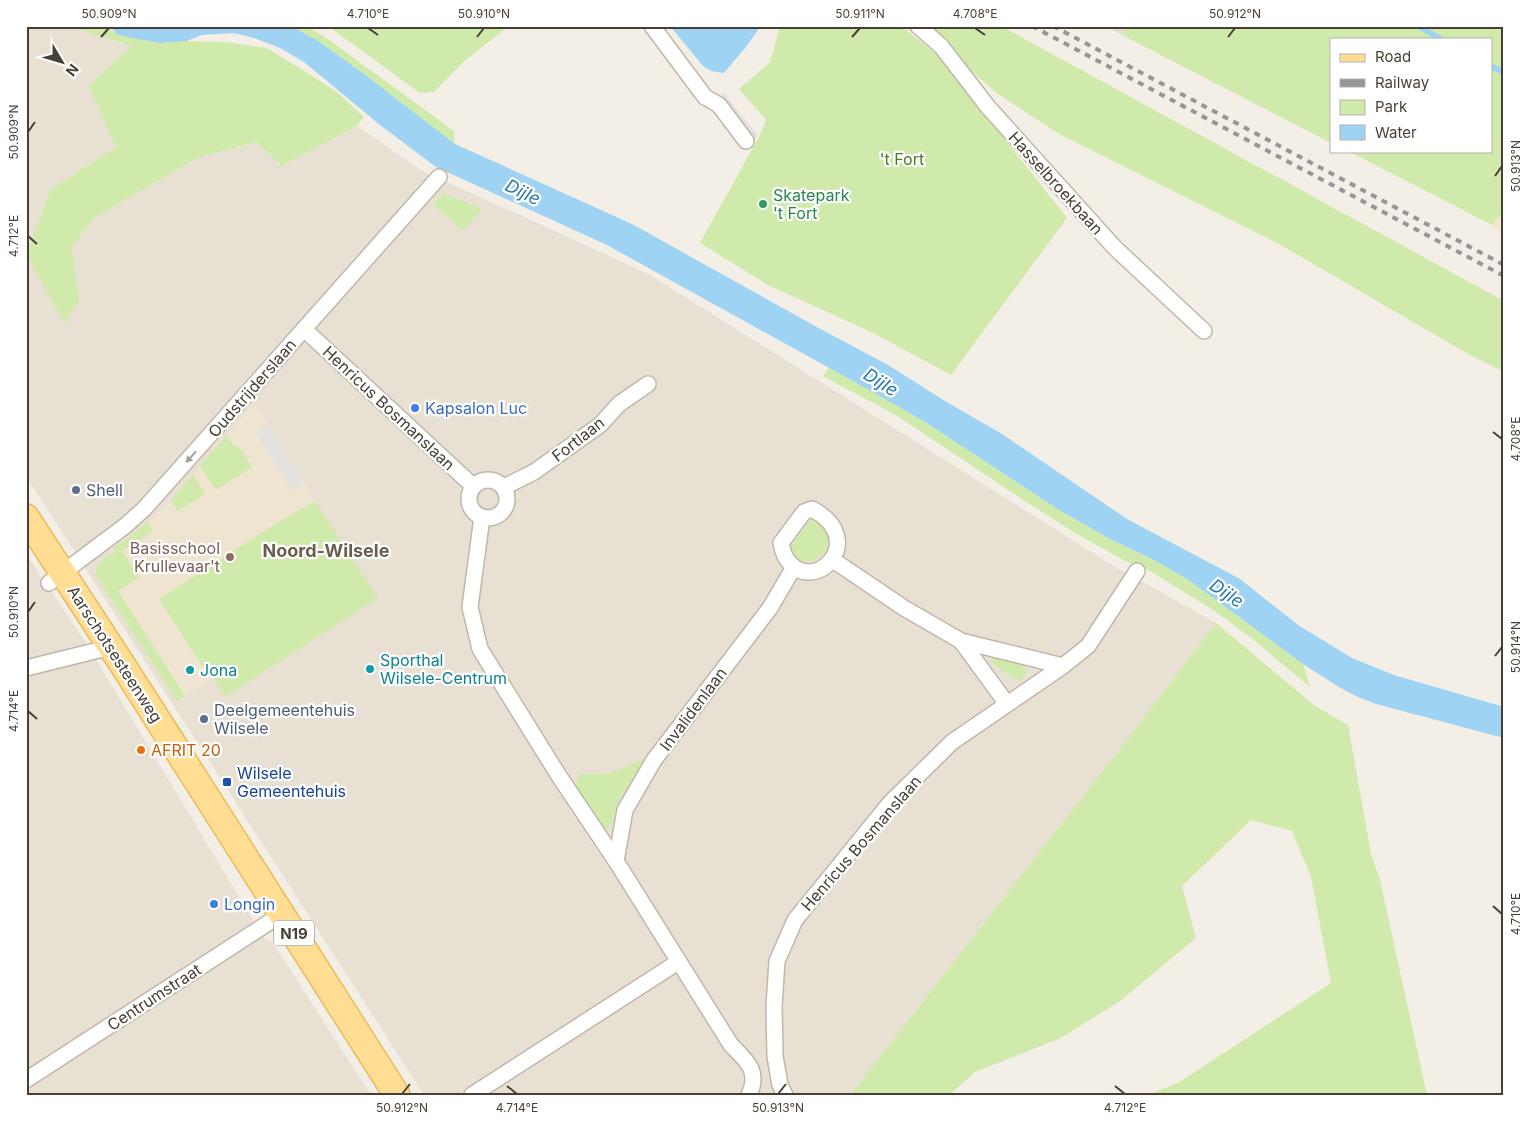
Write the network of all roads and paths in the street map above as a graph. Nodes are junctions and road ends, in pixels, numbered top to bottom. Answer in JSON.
{"nodes":[{"id":1,"x":652,"y":26,"type":"edge"},
{"id":2,"x":918,"y":26,"type":"edge"},
{"id":3,"x":746,"y":141,"type":"dead end"},
{"id":4,"x":439,"y":177,"type":"dead end"},
{"id":5,"x":304,"y":329,"type":"junction"},
{"id":6,"x":1204,"y":332,"type":"dead end"},
{"id":7,"x":648,"y":384,"type":"dead end"},
{"id":8,"x":473,"y":486,"type":"junction"},
{"id":9,"x":504,"y":487,"type":"junction"},
{"id":10,"x":26,"y":517,"type":"edge"},
{"id":11,"x":482,"y":517,"type":"junction"},
{"id":12,"x":833,"y":560,"type":"junction"},
{"id":13,"x":794,"y":567,"type":"junction"},
{"id":14,"x":1137,"y":571,"type":"dead end"},
{"id":15,"x":56,"y":578,"type":"junction"},
{"id":16,"x":961,"y":641,"type":"junction"},
{"id":17,"x":109,"y":644,"type":"junction"},
{"id":18,"x":1063,"y":666,"type":"junction"},
{"id":19,"x":26,"y":668,"type":"edge"},
{"id":20,"x":1007,"y":704,"type":"junction"},
{"id":21,"x":616,"y":860,"type":"junction"},
{"id":22,"x":282,"y":914,"type":"junction"},
{"id":23,"x":678,"y":962,"type":"junction"},
{"id":24,"x":775,"y":1056,"type":"junction"},
{"id":25,"x":751,"y":1065,"type":"junction"},
{"id":26,"x":26,"y":1080,"type":"edge"},
{"id":27,"x":397,"y":1095,"type":"edge"},
{"id":28,"x":472,"y":1095,"type":"edge"},
{"id":29,"x":749,"y":1095,"type":"edge"},
{"id":30,"x":785,"y":1095,"type":"edge"}],
"edges":[{"from":1,"to":3,"type":"street"},
{"from":2,"to":6,"type":"street","name":"Hasselbroekbaan"},
{"from":4,"to":5,"type":"street","name":"Oudstrijderslaan"},
{"from":5,"to":8,"type":"street","name":"Henricus Bosmanslaan"},
{"from":5,"to":15,"type":"street","name":"Oudstrijderslaan","one_way":true},
{"from":7,"to":9,"type":"street","name":"Fortlaan"},
{"from":8,"to":9,"type":"street"},
{"from":8,"to":11,"type":"street"},
{"from":9,"to":11,"type":"street"},
{"from":10,"to":15,"type":"main road","name":"Aarschotsesteenweg","number":"N19"},
{"from":11,"to":21,"type":"street"},
{"from":12,"to":13,"type":"street"},
{"from":12,"to":13,"type":"street"},
{"from":12,"to":16,"type":"street"},
{"from":13,"to":21,"type":"street","name":"Invalidenlaan"},
{"from":14,"to":18,"type":"street","name":"Henricus Bosmanslaan"},
{"from":15,"to":17,"type":"main road","name":"Aarschotsesteenweg","number":"N19"},
{"from":16,"to":18,"type":"street"},
{"from":16,"to":20,"type":"street"},
{"from":17,"to":19,"type":"street"},
{"from":17,"to":22,"type":"main road","name":"Aarschotsesteenweg","number":"N19"},
{"from":18,"to":20,"type":"street","name":"Henricus Bosmanslaan"},
{"from":20,"to":24,"type":"street","name":"Henricus Bosmanslaan"},
{"from":21,"to":23,"type":"street"},
{"from":22,"to":26,"type":"street","name":"Centrumstraat"},
{"from":22,"to":27,"type":"main road","name":"Aarschotsesteenweg","number":"N19"},
{"from":23,"to":25,"type":"street"},
{"from":23,"to":28,"type":"street"},
{"from":24,"to":25,"type":"street"},
{"from":24,"to":30,"type":"street","name":"Henricus Bosmanslaan"},
{"from":25,"to":29,"type":"street"}]}
